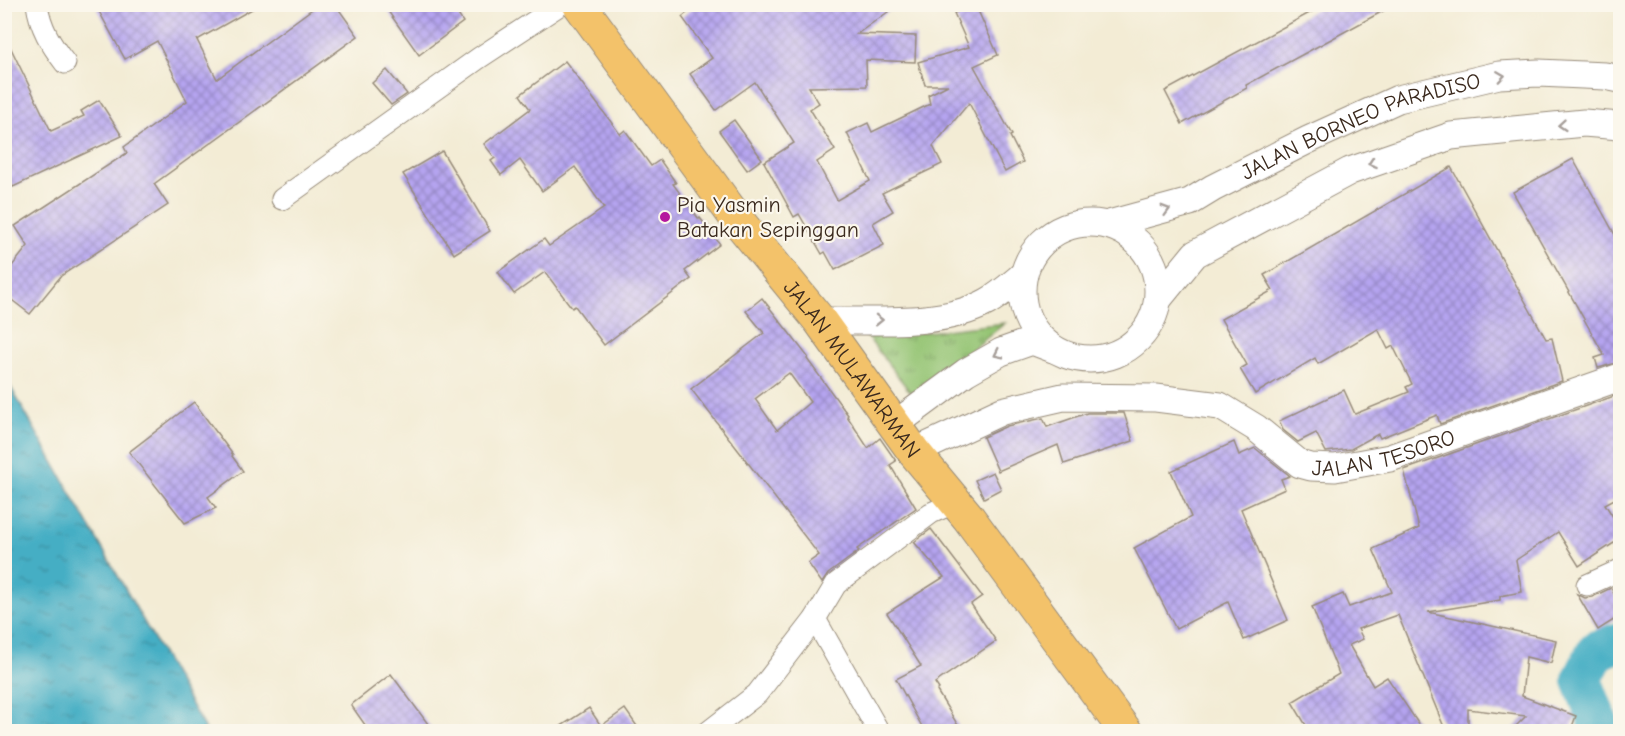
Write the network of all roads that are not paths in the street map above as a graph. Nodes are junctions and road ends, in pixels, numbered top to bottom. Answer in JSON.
{"nodes":[{"id":1,"x":37,"y":4,"type":"edge"},
{"id":2,"x":561,"y":4,"type":"edge"},
{"id":3,"x":579,"y":4,"type":"edge"},
{"id":4,"x":65,"y":63,"type":"dead end"},
{"id":5,"x":1620,"y":79,"type":"edge"},
{"id":6,"x":1620,"y":126,"type":"edge"},
{"id":7,"x":282,"y":199,"type":"dead end"},
{"id":8,"x":1109,"y":224,"type":"junction"},
{"id":9,"x":1024,"y":274,"type":"junction"},
{"id":10,"x":1159,"y":298,"type":"junction"},
{"id":11,"x":820,"y":321,"type":"junction"},
{"id":12,"x":1053,"y":349,"type":"junction"},
{"id":13,"x":1620,"y":377,"type":"edge"},
{"id":14,"x":894,"y":424,"type":"junction"},
{"id":15,"x":914,"y":452,"type":"junction"},
{"id":16,"x":956,"y":502,"type":"junction"},
{"id":17,"x":1620,"y":570,"type":"edge"},
{"id":18,"x":1587,"y":585,"type":"dead end"},
{"id":19,"x":814,"y":619,"type":"junction"},
{"id":20,"x":708,"y":732,"type":"edge"},
{"id":21,"x":879,"y":732,"type":"edge"},
{"id":22,"x":1126,"y":732,"type":"edge"}],
"edges":[{"from":1,"to":4,"type":"street"},
{"from":2,"to":7,"type":"street"},
{"from":3,"to":11,"type":"highway","name":"JALAN MULAWARMAN"},
{"from":8,"to":5,"type":"street","name":"JALAN BORNEO PARADISO","one_way":true},
{"from":6,"to":10,"type":"street","name":"JALAN BORNEO PARADISO","one_way":true},
{"from":8,"to":9,"type":"street"},
{"from":8,"to":10,"type":"street"},
{"from":11,"to":9,"type":"street","one_way":true},
{"from":9,"to":12,"type":"street"},
{"from":10,"to":12,"type":"street"},
{"from":11,"to":14,"type":"highway","name":"JALAN MULAWARMAN"},
{"from":12,"to":14,"type":"street","one_way":true},
{"from":13,"to":15,"type":"street","name":"JALAN TESORO"},
{"from":14,"to":15,"type":"highway","name":"JALAN MULAWARMAN"},
{"from":15,"to":16,"type":"highway","name":"JALAN MULAWARMAN"},
{"from":16,"to":19,"type":"street"},
{"from":16,"to":22,"type":"highway","name":"JALAN MULAWARMAN"},
{"from":17,"to":18,"type":"street"},
{"from":19,"to":20,"type":"street"},
{"from":19,"to":21,"type":"street"}]}
